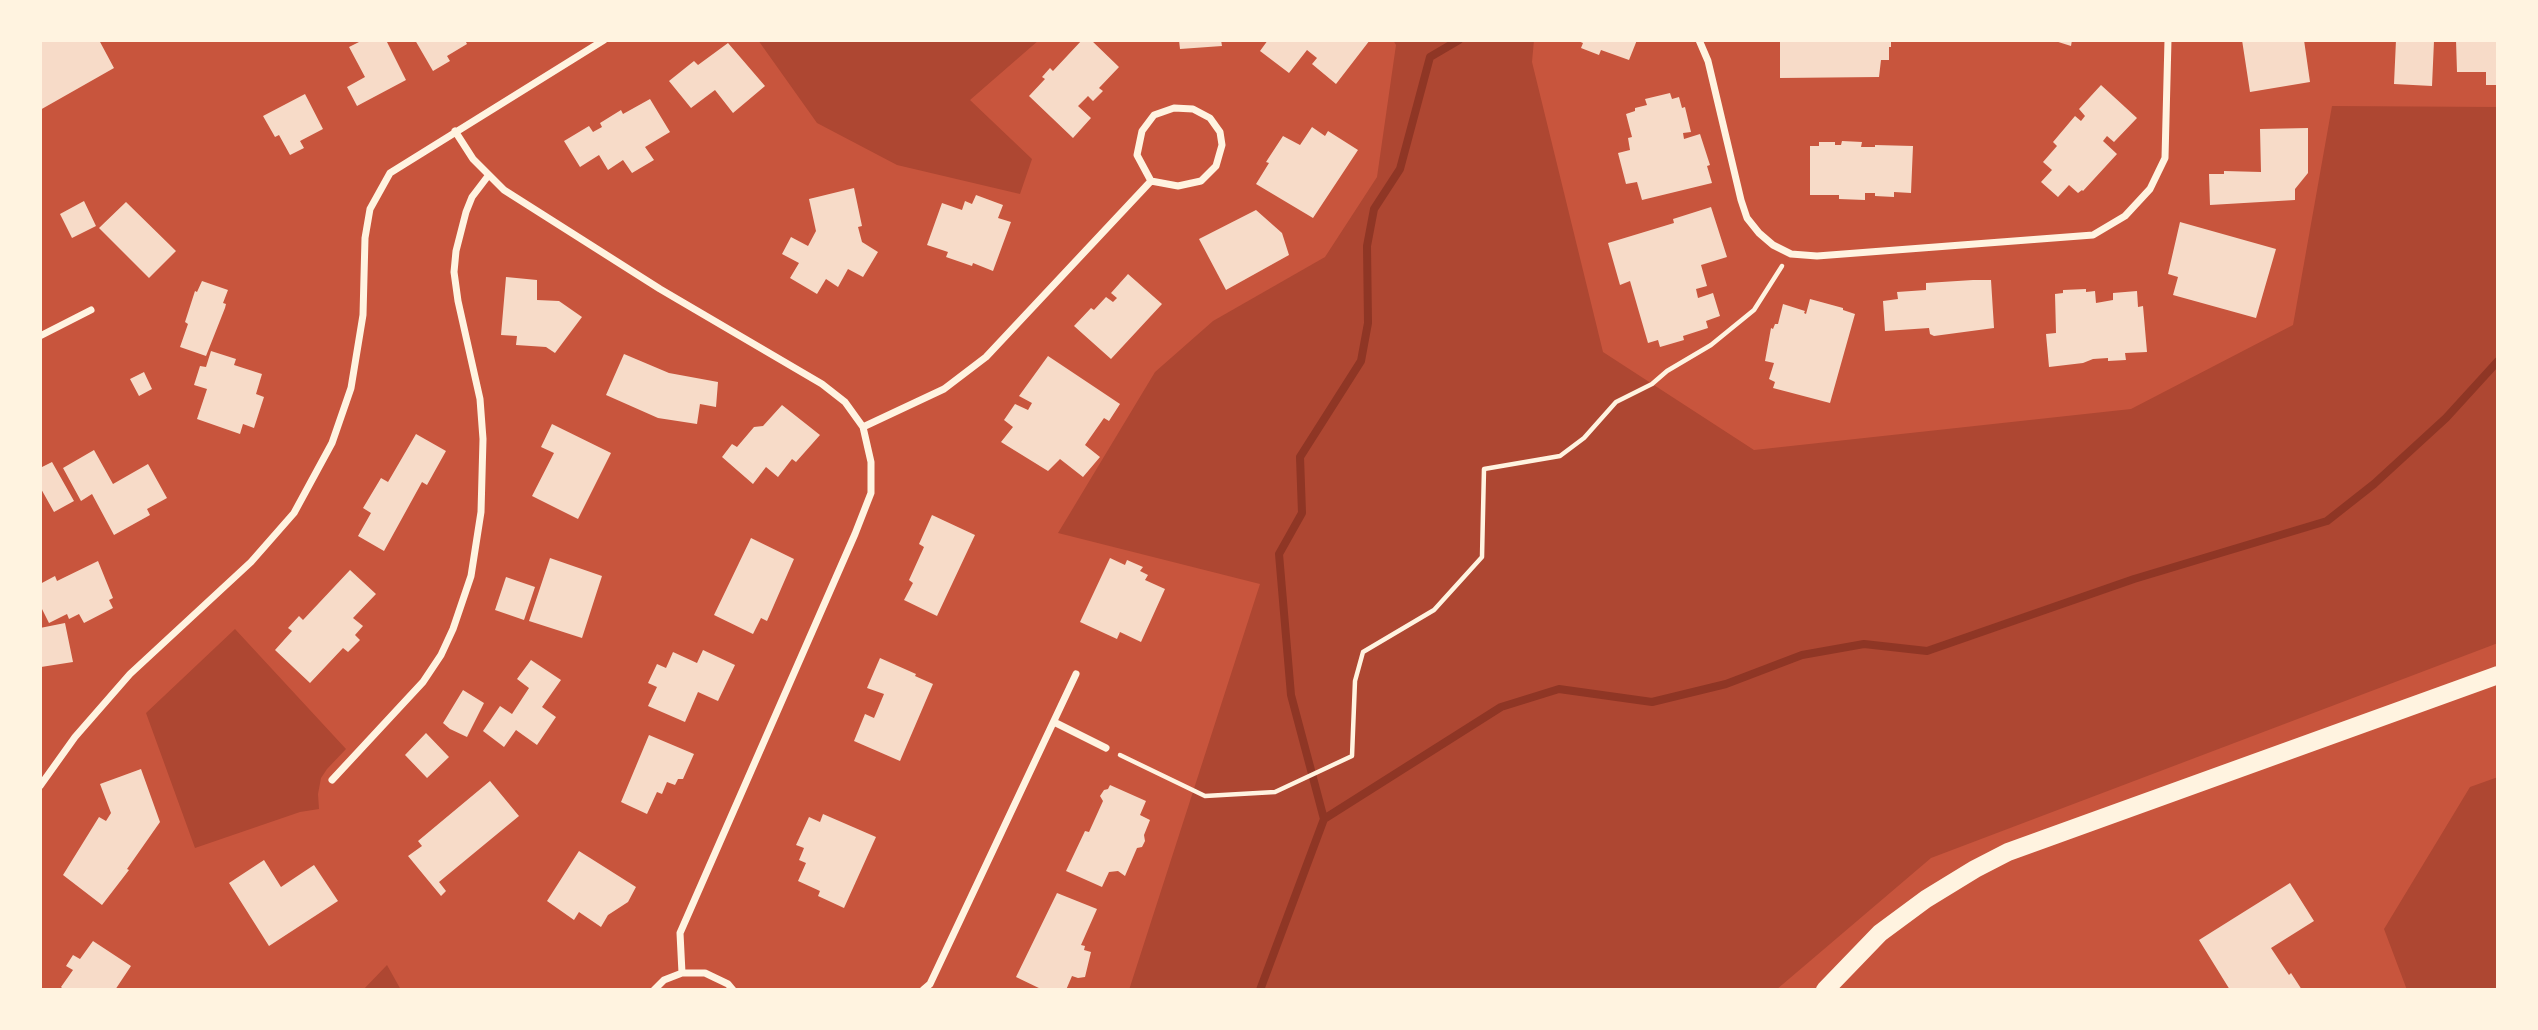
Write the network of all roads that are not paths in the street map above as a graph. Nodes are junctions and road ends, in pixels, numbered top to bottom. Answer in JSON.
{"nodes":[{"id":1,"x":604,"y":40,"type":"edge"},
{"id":2,"x":1699,"y":40,"type":"edge"},
{"id":3,"x":2168,"y":40,"type":"edge"},
{"id":4,"x":455,"y":131,"type":"junction"},
{"id":5,"x":488,"y":176,"type":"junction"},
{"id":6,"x":1152,"y":181,"type":"junction"},
{"id":7,"x":91,"y":310,"type":"dead end"},
{"id":8,"x":40,"y":336,"type":"edge"},
{"id":9,"x":863,"y":427,"type":"junction"},
{"id":10,"x":1076,"y":674,"type":"dead end"},
{"id":11,"x":2498,"y":675,"type":"edge"},
{"id":12,"x":1054,"y":722,"type":"junction"},
{"id":13,"x":1106,"y":748,"type":"road end"},
{"id":14,"x":332,"y":780,"type":"dead end"},
{"id":15,"x":40,"y":786,"type":"edge"},
{"id":16,"x":682,"y":973,"type":"junction"},
{"id":17,"x":654,"y":990,"type":"edge"},
{"id":18,"x":733,"y":990,"type":"edge"},
{"id":19,"x":923,"y":990,"type":"edge"},
{"id":20,"x":1825,"y":990,"type":"edge"}],
"edges":[{"from":1,"to":4,"type":"street"},
{"from":2,"to":3,"type":"street"},
{"from":4,"to":5,"type":"street"},
{"from":4,"to":15,"type":"street"},
{"from":5,"to":9,"type":"street"},
{"from":5,"to":14,"type":"street"},
{"from":6,"to":6,"type":"street"},
{"from":6,"to":9,"type":"street"},
{"from":7,"to":8,"type":"street"},
{"from":9,"to":16,"type":"street"},
{"from":10,"to":12,"type":"street"},
{"from":11,"to":20,"type":"main road"},
{"from":12,"to":13,"type":"street"},
{"from":12,"to":19,"type":"street"},
{"from":16,"to":17,"type":"street"},
{"from":16,"to":18,"type":"street"}]}
